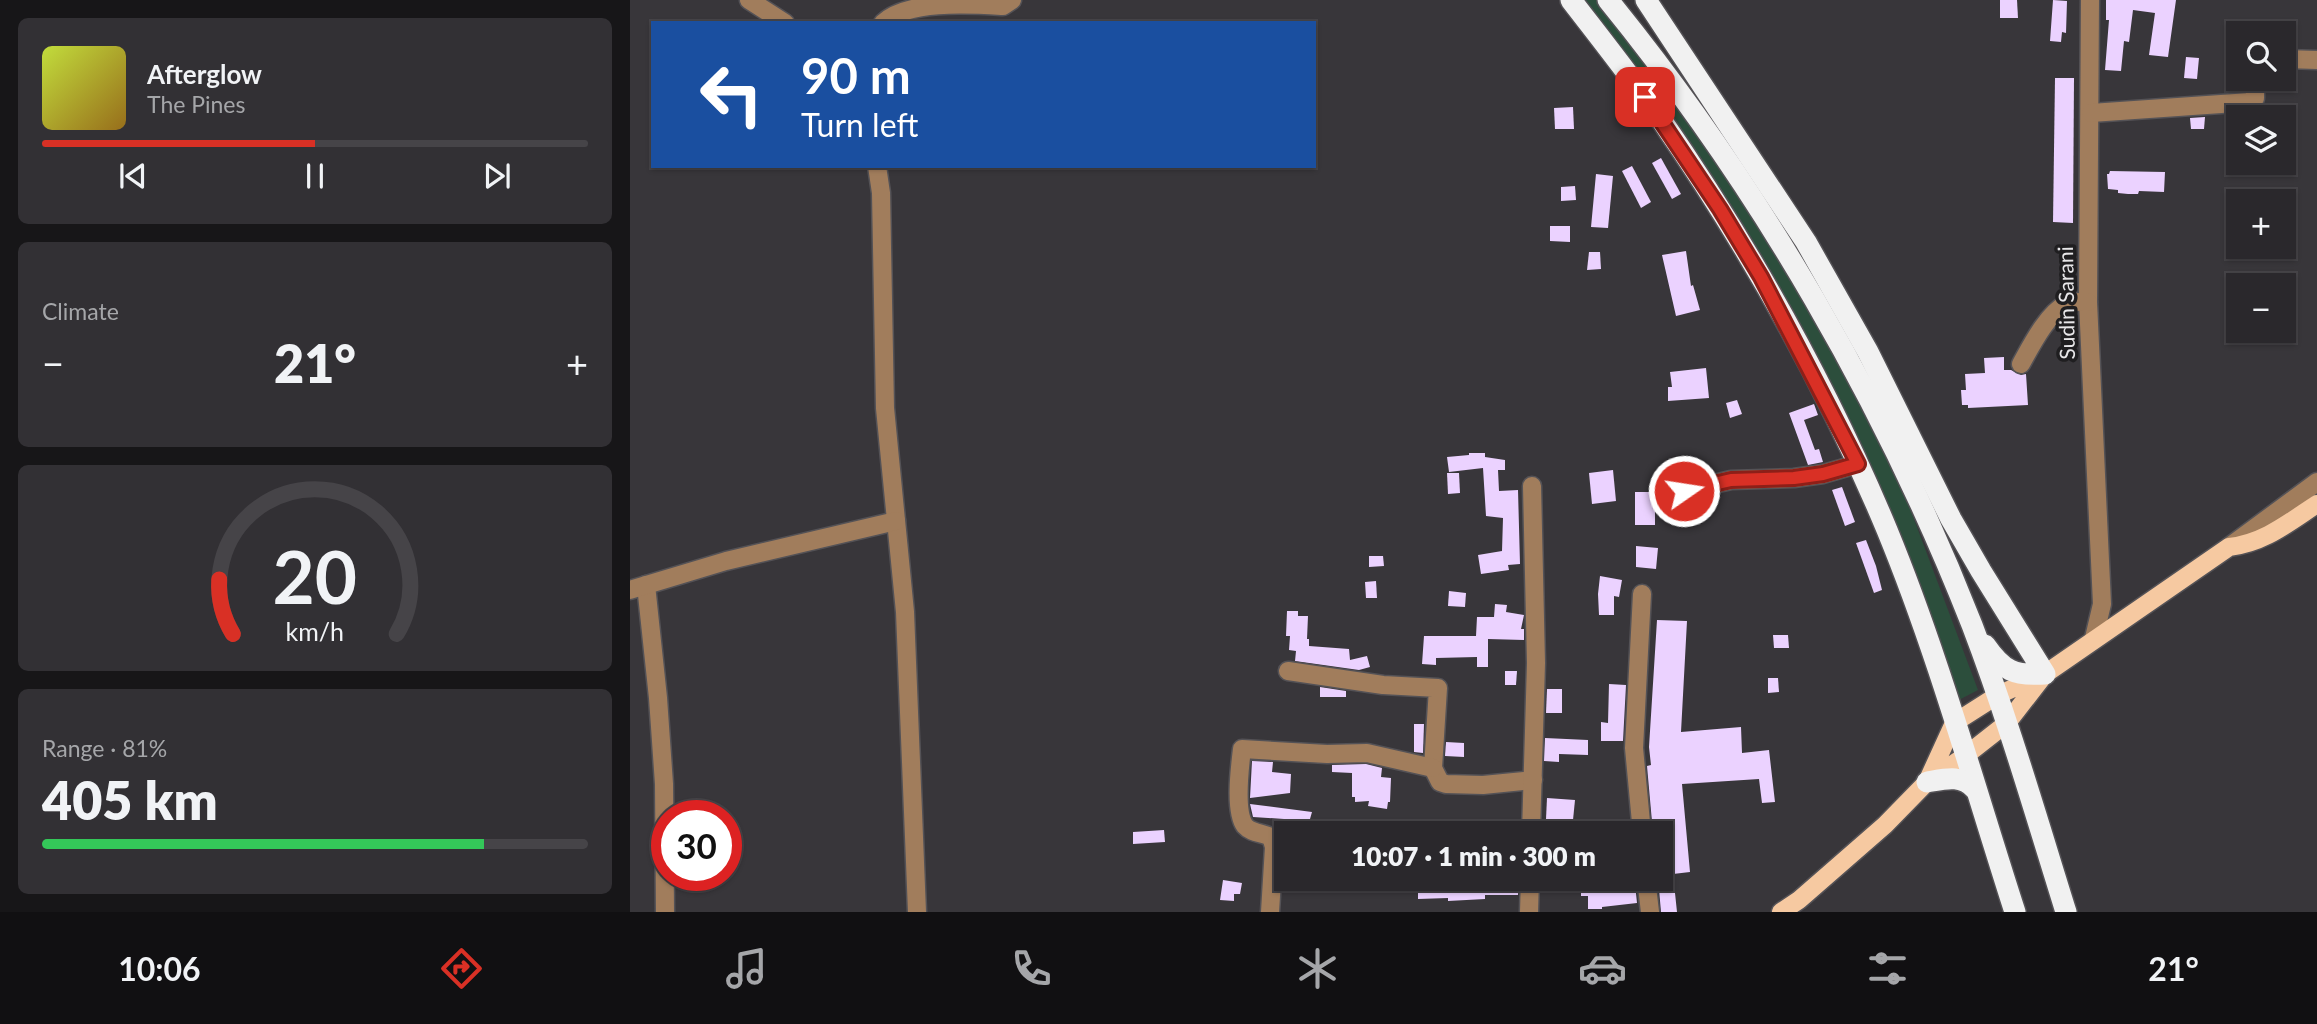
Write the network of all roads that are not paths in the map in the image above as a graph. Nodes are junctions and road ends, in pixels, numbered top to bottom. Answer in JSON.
{"nodes":[{"id":1,"x":749,"y":0,"type":"edge"},
{"id":2,"x":1012,"y":0,"type":"edge"},
{"id":3,"x":1571,"y":0,"type":"edge"},
{"id":4,"x":1608,"y":0,"type":"edge"},
{"id":5,"x":1646,"y":0,"type":"edge"},
{"id":6,"x":2090,"y":0,"type":"edge"},
{"id":7,"x":782,"y":21,"type":"edge"},
{"id":8,"x":885,"y":21,"type":"edge"},
{"id":9,"x":2296,"y":59,"type":"edge"},
{"id":10,"x":2317,"y":60,"type":"edge"},
{"id":11,"x":2255,"y":91,"type":"edge"},
{"id":12,"x":2091,"y":113,"type":"junction"},
{"id":13,"x":877,"y":168,"type":"edge"},
{"id":14,"x":2088,"y":302,"type":"junction"},
{"id":15,"x":2021,"y":364,"type":"dead end"},
{"id":16,"x":1858,"y":464,"type":"junction"},
{"id":17,"x":2317,"y":482,"type":"edge"},
{"id":18,"x":1532,"y":486,"type":"dead end"},
{"id":19,"x":1684,"y":491,"type":"dead end"},
{"id":20,"x":2317,"y":504,"type":"edge"},
{"id":21,"x":896,"y":521,"type":"junction"},
{"id":22,"x":2229,"y":547,"type":"junction"},
{"id":23,"x":638,"y":588,"type":"edge"},
{"id":24,"x":1642,"y":594,"type":"dead end"},
{"id":25,"x":2102,"y":604,"type":"junction"},
{"id":26,"x":2126,"y":616,"type":"junction"},
{"id":27,"x":1972,"y":626,"type":"junction"},
{"id":28,"x":2094,"y":638,"type":"junction"},
{"id":29,"x":1288,"y":671,"type":"dead end"},
{"id":30,"x":2045,"y":674,"type":"junction"},
{"id":31,"x":1997,"y":695,"type":"junction"},
{"id":32,"x":1954,"y":723,"type":"junction"},
{"id":33,"x":2007,"y":723,"type":"junction"},
{"id":34,"x":1965,"y":756,"type":"junction"},
{"id":35,"x":1433,"y":768,"type":"junction"},
{"id":36,"x":1532,"y":780,"type":"junction"},
{"id":37,"x":1927,"y":782,"type":"junction"},
{"id":38,"x":1975,"y":789,"type":"junction"},
{"id":39,"x":1531,"y":821,"type":"edge"},
{"id":40,"x":1641,"y":821,"type":"edge"},
{"id":41,"x":1530,"y":891,"type":"edge"},
{"id":42,"x":1648,"y":891,"type":"edge"},
{"id":43,"x":665,"y":912,"type":"edge"},
{"id":44,"x":917,"y":912,"type":"edge"},
{"id":45,"x":1270,"y":912,"type":"edge"},
{"id":46,"x":1529,"y":912,"type":"edge"},
{"id":47,"x":1650,"y":912,"type":"edge"},
{"id":48,"x":1781,"y":912,"type":"edge"},
{"id":49,"x":2015,"y":912,"type":"edge"},
{"id":50,"x":2066,"y":912,"type":"edge"}],
"edges":[{"from":1,"to":7,"type":"street"},
{"from":2,"to":8,"type":"street"},
{"from":3,"to":16,"type":"highway"},
{"from":4,"to":27,"type":"highway"},
{"from":5,"to":30,"type":"highway"},
{"from":6,"to":12,"type":"street","name":"Sudin Sarani"},
{"from":9,"to":10,"type":"street"},
{"from":11,"to":12,"type":"street"},
{"from":12,"to":14,"type":"street","name":"Sudin Sarani"},
{"from":13,"to":21,"type":"street"},
{"from":14,"to":15,"type":"street"},
{"from":14,"to":25,"type":"street","name":"Sudin Sarani"},
{"from":16,"to":19,"type":"street"},
{"from":16,"to":32,"type":"highway"},
{"from":17,"to":22,"type":"street"},
{"from":18,"to":36,"type":"street"},
{"from":20,"to":22,"type":"main road"},
{"from":21,"to":23,"type":"street"},
{"from":21,"to":44,"type":"street"},
{"from":22,"to":26,"type":"main road"},
{"from":23,"to":43,"type":"street"},
{"from":24,"to":40,"type":"street"},
{"from":25,"to":26,"type":"street"},
{"from":25,"to":28,"type":"street","name":"Sudin Sarani"},
{"from":26,"to":28,"type":"main road"},
{"from":27,"to":30,"type":"highway"},
{"from":27,"to":31,"type":"highway"},
{"from":28,"to":30,"type":"main road"},
{"from":29,"to":35,"type":"street"},
{"from":30,"to":31,"type":"main road"},
{"from":30,"to":33,"type":"main road"},
{"from":31,"to":32,"type":"main road"},
{"from":31,"to":33,"type":"highway"},
{"from":32,"to":34,"type":"highway"},
{"from":32,"to":37,"type":"main road"},
{"from":33,"to":34,"type":"main road"},
{"from":33,"to":50,"type":"highway"},
{"from":34,"to":37,"type":"main road"},
{"from":34,"to":38,"type":"highway"},
{"from":35,"to":36,"type":"street"},
{"from":35,"to":45,"type":"street"},
{"from":36,"to":39,"type":"street"},
{"from":37,"to":38,"type":"highway"},
{"from":37,"to":48,"type":"main road"},
{"from":38,"to":49,"type":"highway"},
{"from":41,"to":46,"type":"street"},
{"from":42,"to":47,"type":"street"}]}
